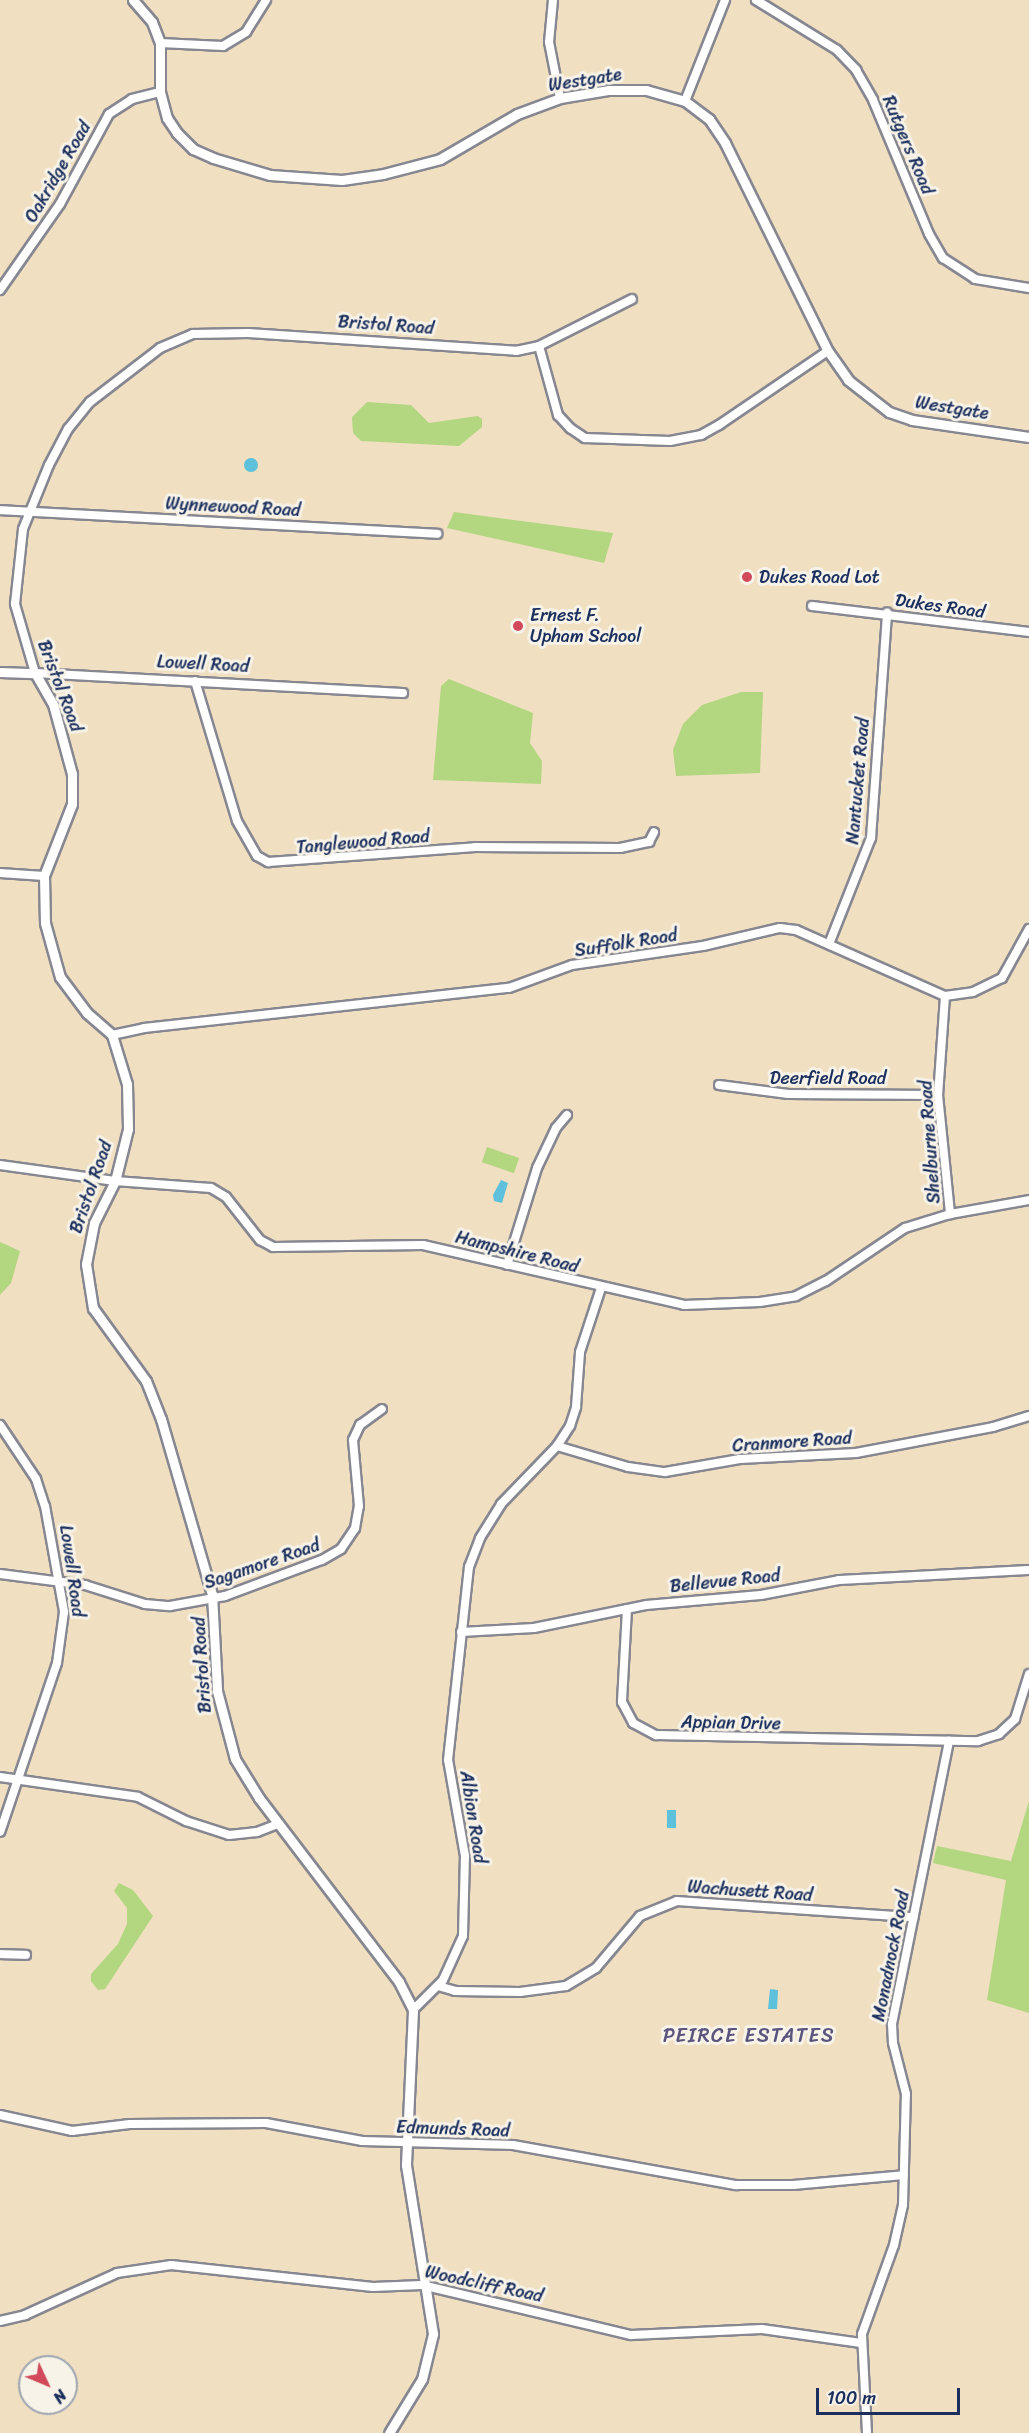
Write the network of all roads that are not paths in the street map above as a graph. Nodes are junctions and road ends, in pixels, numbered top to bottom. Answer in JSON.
{"nodes":[{"id":1,"x":133,"y":0,"type":"edge"},
{"id":2,"x":266,"y":0,"type":"edge"},
{"id":3,"x":553,"y":0,"type":"edge"},
{"id":4,"x":725,"y":0,"type":"edge"},
{"id":5,"x":756,"y":0,"type":"edge"},
{"id":6,"x":160,"y":43,"type":"junction"},
{"id":7,"x":160,"y":92,"type":"junction"},
{"id":8,"x":560,"y":98,"type":"junction"},
{"id":9,"x":685,"y":100,"type":"junction"},
{"id":10,"x":1029,"y":288,"type":"edge"},
{"id":11,"x":0,"y":290,"type":"edge"},
{"id":12,"x":632,"y":299,"type":"dead end"},
{"id":13,"x":539,"y":346,"type":"junction"},
{"id":14,"x":828,"y":351,"type":"junction"},
{"id":15,"x":1029,"y":437,"type":"edge"},
{"id":16,"x":0,"y":510,"type":"edge"},
{"id":17,"x":28,"y":512,"type":"junction"},
{"id":18,"x":437,"y":534,"type":"dead end"},
{"id":19,"x":812,"y":606,"type":"dead end"},
{"id":20,"x":887,"y":613,"type":"junction"},
{"id":21,"x":1029,"y":632,"type":"edge"},
{"id":22,"x":0,"y":672,"type":"edge"},
{"id":23,"x":35,"y":673,"type":"junction"},
{"id":24,"x":195,"y":681,"type":"junction"},
{"id":25,"x":404,"y":693,"type":"dead end"},
{"id":26,"x":654,"y":832,"type":"dead end"},
{"id":27,"x":0,"y":873,"type":"edge"},
{"id":28,"x":44,"y":876,"type":"junction"},
{"id":29,"x":1029,"y":929,"type":"edge"},
{"id":30,"x":829,"y":944,"type":"junction"},
{"id":31,"x":945,"y":996,"type":"junction"},
{"id":32,"x":112,"y":1035,"type":"junction"},
{"id":33,"x":719,"y":1085,"type":"dead end"},
{"id":34,"x":938,"y":1095,"type":"junction"},
{"id":35,"x":567,"y":1115,"type":"dead end"},
{"id":36,"x":0,"y":1165,"type":"edge"},
{"id":37,"x":115,"y":1181,"type":"junction"},
{"id":38,"x":1029,"y":1200,"type":"edge"},
{"id":39,"x":950,"y":1214,"type":"junction"},
{"id":40,"x":507,"y":1265,"type":"junction"},
{"id":41,"x":601,"y":1288,"type":"junction"},
{"id":42,"x":381,"y":1408,"type":"dead end"},
{"id":43,"x":1029,"y":1416,"type":"edge"},
{"id":44,"x":0,"y":1425,"type":"edge"},
{"id":45,"x":557,"y":1446,"type":"junction"},
{"id":46,"x":1029,"y":1570,"type":"edge"},
{"id":47,"x":0,"y":1574,"type":"edge"},
{"id":48,"x":60,"y":1583,"type":"junction"},
{"id":49,"x":213,"y":1599,"type":"junction"},
{"id":50,"x":627,"y":1609,"type":"junction"},
{"id":51,"x":461,"y":1632,"type":"junction"},
{"id":52,"x":1029,"y":1674,"type":"edge"},
{"id":53,"x":949,"y":1741,"type":"junction"},
{"id":54,"x":0,"y":1777,"type":"edge"},
{"id":55,"x":16,"y":1782,"type":"junction"},
{"id":56,"x":278,"y":1824,"type":"junction"},
{"id":57,"x":0,"y":1832,"type":"edge"},
{"id":58,"x":913,"y":1917,"type":"junction"},
{"id":59,"x":0,"y":1954,"type":"edge"},
{"id":60,"x":26,"y":1955,"type":"dead end"},
{"id":61,"x":438,"y":1986,"type":"junction"},
{"id":62,"x":413,"y":2010,"type":"junction"},
{"id":63,"x":0,"y":2115,"type":"edge"},
{"id":64,"x":406,"y":2143,"type":"junction"},
{"id":65,"x":904,"y":2175,"type":"junction"},
{"id":66,"x":427,"y":2286,"type":"junction"},
{"id":67,"x":0,"y":2321,"type":"edge"},
{"id":68,"x":861,"y":2343,"type":"junction"},
{"id":69,"x":389,"y":2433,"type":"edge"},
{"id":70,"x":867,"y":2433,"type":"edge"}],
"edges":[{"from":1,"to":6,"type":"street","name":"Westgate"},
{"from":2,"to":6,"type":"street"},
{"from":3,"to":8,"type":"street"},
{"from":4,"to":9,"type":"street"},
{"from":5,"to":10,"type":"street","name":"Rutgers Road"},
{"from":6,"to":7,"type":"street","name":"Westgate"},
{"from":7,"to":8,"type":"street","name":"Westgate"},
{"from":7,"to":11,"type":"street","name":"Oakridge Road"},
{"from":8,"to":9,"type":"street","name":"Westgate"},
{"from":9,"to":14,"type":"street","name":"Westgate"},
{"from":12,"to":13,"type":"street","name":"Bristol Road"},
{"from":13,"to":14,"type":"street"},
{"from":13,"to":17,"type":"street","name":"Bristol Road"},
{"from":14,"to":15,"type":"street","name":"Westgate"},
{"from":16,"to":17,"type":"street"},
{"from":17,"to":18,"type":"street","name":"Wynnewood Road"},
{"from":17,"to":23,"type":"street","name":"Bristol Road"},
{"from":19,"to":20,"type":"street","name":"Dukes Road"},
{"from":20,"to":21,"type":"street","name":"Dukes Road"},
{"from":20,"to":30,"type":"street","name":"Nantucket Road"},
{"from":22,"to":23,"type":"street","name":"Lowell Road"},
{"from":23,"to":24,"type":"street","name":"Lowell Road"},
{"from":23,"to":28,"type":"street","name":"Bristol Road"},
{"from":24,"to":25,"type":"street","name":"Lowell Road"},
{"from":24,"to":26,"type":"street","name":"Tanglewood Road"},
{"from":27,"to":28,"type":"street"},
{"from":28,"to":32,"type":"street","name":"Bristol Road"},
{"from":29,"to":31,"type":"street"},
{"from":30,"to":31,"type":"street","name":"Suffolk Road"},
{"from":30,"to":32,"type":"street","name":"Suffolk Road"},
{"from":31,"to":34,"type":"street","name":"Shelburne Road"},
{"from":32,"to":37,"type":"street","name":"Bristol Road"},
{"from":33,"to":34,"type":"street","name":"Deerfield Road"},
{"from":34,"to":39,"type":"street","name":"Shelburne Road"},
{"from":35,"to":40,"type":"street"},
{"from":36,"to":37,"type":"street","name":"Hampshire Road"},
{"from":37,"to":40,"type":"street","name":"Hampshire Road"},
{"from":37,"to":49,"type":"street","name":"Bristol Road"},
{"from":38,"to":39,"type":"street","name":"Hampshire Road"},
{"from":39,"to":41,"type":"street","name":"Hampshire Road"},
{"from":40,"to":41,"type":"street","name":"Hampshire Road"},
{"from":41,"to":45,"type":"street","name":"Albion Road"},
{"from":42,"to":49,"type":"street","name":"Sagamore Road"},
{"from":43,"to":45,"type":"street","name":"Cranmore Road"},
{"from":44,"to":48,"type":"street","name":"Lowell Road"},
{"from":45,"to":51,"type":"street","name":"Albion Road"},
{"from":46,"to":50,"type":"street","name":"Bellevue Road"},
{"from":47,"to":48,"type":"street","name":"Sagamore Road"},
{"from":48,"to":49,"type":"street","name":"Sagamore Road"},
{"from":48,"to":55,"type":"street","name":"Lowell Road"},
{"from":49,"to":56,"type":"street","name":"Bristol Road"},
{"from":50,"to":51,"type":"street","name":"Bellevue Road"},
{"from":50,"to":53,"type":"street","name":"Appian Drive"},
{"from":51,"to":61,"type":"street","name":"Albion Road"},
{"from":52,"to":53,"type":"street"},
{"from":53,"to":58,"type":"street","name":"Monadnock Road"},
{"from":54,"to":55,"type":"street"},
{"from":55,"to":56,"type":"street"},
{"from":55,"to":57,"type":"street","name":"Lowell Road"},
{"from":56,"to":62,"type":"street","name":"Bristol Road"},
{"from":58,"to":61,"type":"street","name":"Wachusett Road"},
{"from":58,"to":65,"type":"street","name":"Monadnock Road"},
{"from":59,"to":60,"type":"street"},
{"from":61,"to":62,"type":"street","name":"Albion Road"},
{"from":62,"to":64,"type":"street"},
{"from":63,"to":64,"type":"street","name":"Edmunds Road"},
{"from":64,"to":65,"type":"street","name":"Edmunds Road"},
{"from":64,"to":66,"type":"street"},
{"from":65,"to":68,"type":"street","name":"Monadnock Road"},
{"from":66,"to":67,"type":"street","name":"Woodcliff Road"},
{"from":66,"to":68,"type":"street","name":"Woodcliff Road"},
{"from":66,"to":69,"type":"street"},
{"from":68,"to":70,"type":"street","name":"Monadnock Road"}]}
